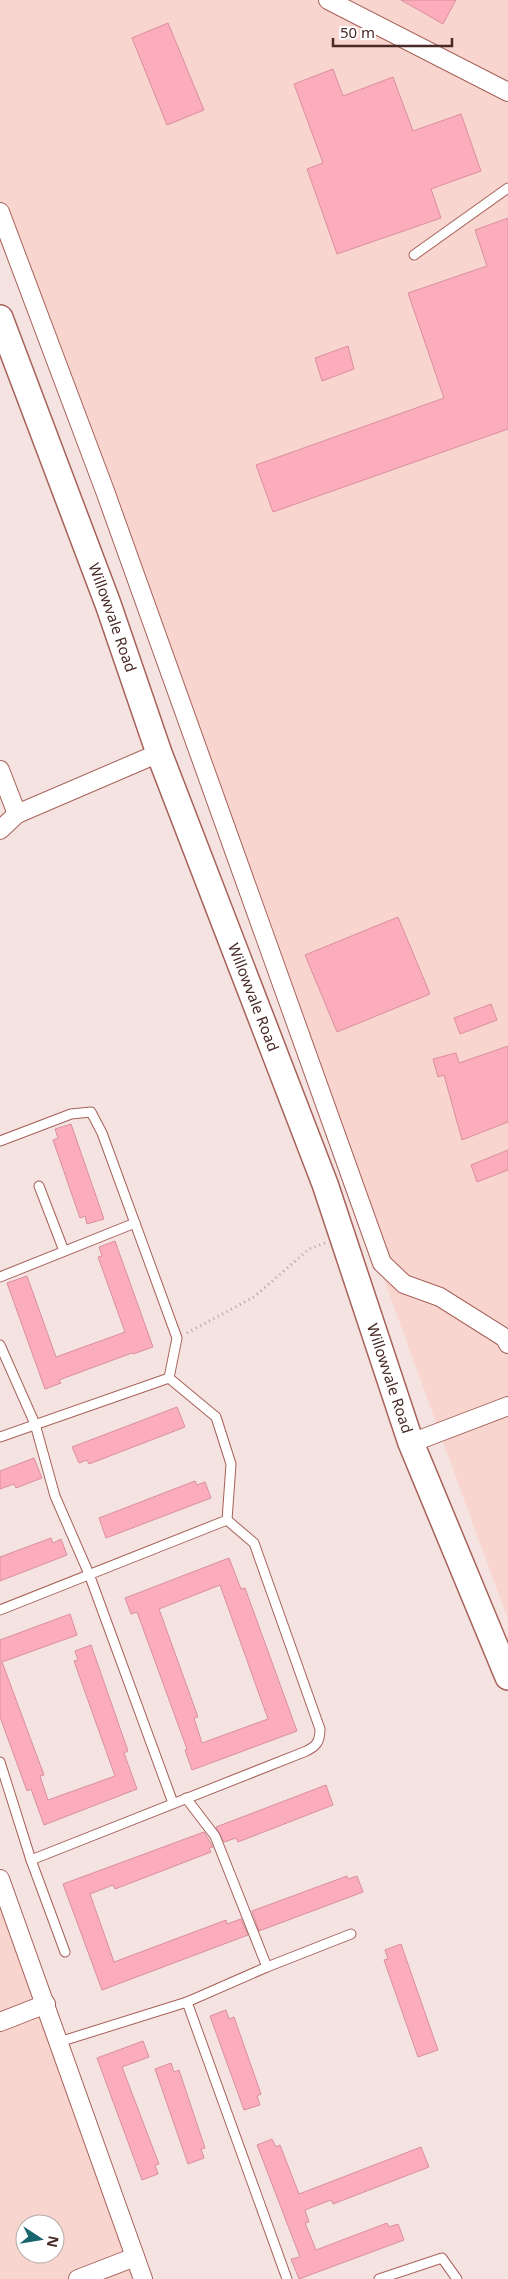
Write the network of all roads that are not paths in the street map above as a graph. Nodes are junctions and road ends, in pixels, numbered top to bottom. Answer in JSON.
{"nodes":[{"id":1,"x":328,"y":0,"type":"edge"},
{"id":2,"x":508,"y":92,"type":"edge"},
{"id":3,"x":508,"y":188,"type":"edge"},
{"id":4,"x":0,"y":212,"type":"edge"},
{"id":5,"x":414,"y":255,"type":"dead end"},
{"id":6,"x":0,"y":318,"type":"edge"},
{"id":7,"x":159,"y":753,"type":"junction"},
{"id":8,"x":0,"y":770,"type":"edge"},
{"id":9,"x":17,"y":814,"type":"junction"},
{"id":10,"x":0,"y":830,"type":"edge"},
{"id":11,"x":0,"y":1141,"type":"edge"},
{"id":12,"x":39,"y":1186,"type":"dead end"},
{"id":13,"x":135,"y":1223,"type":"junction"},
{"id":14,"x":64,"y":1251,"type":"junction"},
{"id":15,"x":0,"y":1277,"type":"edge"},
{"id":16,"x":508,"y":1344,"type":"edge"},
{"id":17,"x":0,"y":1345,"type":"edge"},
{"id":18,"x":169,"y":1378,"type":"junction"},
{"id":19,"x":508,"y":1406,"type":"edge"},
{"id":20,"x":35,"y":1424,"type":"junction"},
{"id":21,"x":0,"y":1437,"type":"edge"},
{"id":22,"x":411,"y":1443,"type":"junction"},
{"id":23,"x":227,"y":1520,"type":"junction"},
{"id":24,"x":90,"y":1574,"type":"junction"},
{"id":25,"x":0,"y":1610,"type":"edge"},
{"id":26,"x":508,"y":1677,"type":"edge"},
{"id":27,"x":0,"y":1762,"type":"edge"},
{"id":28,"x":186,"y":1798,"type":"junction"},
{"id":29,"x":172,"y":1803,"type":"junction"},
{"id":30,"x":31,"y":1860,"type":"junction"},
{"id":31,"x":0,"y":1879,"type":"edge"},
{"id":32,"x":351,"y":1934,"type":"dead end"},
{"id":33,"x":65,"y":1952,"type":"dead end"},
{"id":34,"x":267,"y":1967,"type":"junction"},
{"id":35,"x":187,"y":2002,"type":"junction"},
{"id":36,"x":46,"y":2004,"type":"junction"},
{"id":37,"x":0,"y":2022,"type":"edge"},
{"id":38,"x":59,"y":2042,"type":"junction"},
{"id":39,"x":135,"y":2257,"type":"junction"},
{"id":40,"x":78,"y":2279,"type":"edge"},
{"id":41,"x":143,"y":2279,"type":"edge"},
{"id":42,"x":287,"y":2279,"type":"edge"},
{"id":43,"x":379,"y":2279,"type":"edge"},
{"id":44,"x":457,"y":2279,"type":"edge"}],
"edges":[{"from":1,"to":2,"type":"street"},
{"from":3,"to":5,"type":"lane"},
{"from":4,"to":16,"type":"street"},
{"from":6,"to":7,"type":"main road","name":"Willowvale Road"},
{"from":7,"to":9,"type":"street"},
{"from":7,"to":22,"type":"main road","name":"Willowvale Road"},
{"from":8,"to":9,"type":"street"},
{"from":9,"to":10,"type":"street"},
{"from":11,"to":13,"type":"lane"},
{"from":12,"to":14,"type":"lane"},
{"from":13,"to":14,"type":"lane"},
{"from":13,"to":18,"type":"lane"},
{"from":14,"to":15,"type":"lane"},
{"from":17,"to":20,"type":"lane"},
{"from":18,"to":20,"type":"lane"},
{"from":18,"to":23,"type":"lane"},
{"from":19,"to":22,"type":"street"},
{"from":20,"to":21,"type":"lane"},
{"from":20,"to":24,"type":"lane"},
{"from":22,"to":26,"type":"main road","name":"Willowvale Road"},
{"from":23,"to":24,"type":"lane"},
{"from":23,"to":28,"type":"lane"},
{"from":24,"to":25,"type":"lane"},
{"from":24,"to":29,"type":"lane"},
{"from":27,"to":30,"type":"lane"},
{"from":28,"to":29,"type":"lane"},
{"from":28,"to":34,"type":"lane"},
{"from":29,"to":30,"type":"lane"},
{"from":30,"to":33,"type":"lane"},
{"from":31,"to":36,"type":"street"},
{"from":32,"to":34,"type":"lane"},
{"from":34,"to":35,"type":"lane"},
{"from":35,"to":38,"type":"lane"},
{"from":35,"to":42,"type":"lane"},
{"from":36,"to":37,"type":"street"},
{"from":36,"to":38,"type":"street"},
{"from":38,"to":39,"type":"street"},
{"from":39,"to":40,"type":"street"},
{"from":39,"to":41,"type":"street"},
{"from":43,"to":44,"type":"lane"}]}
